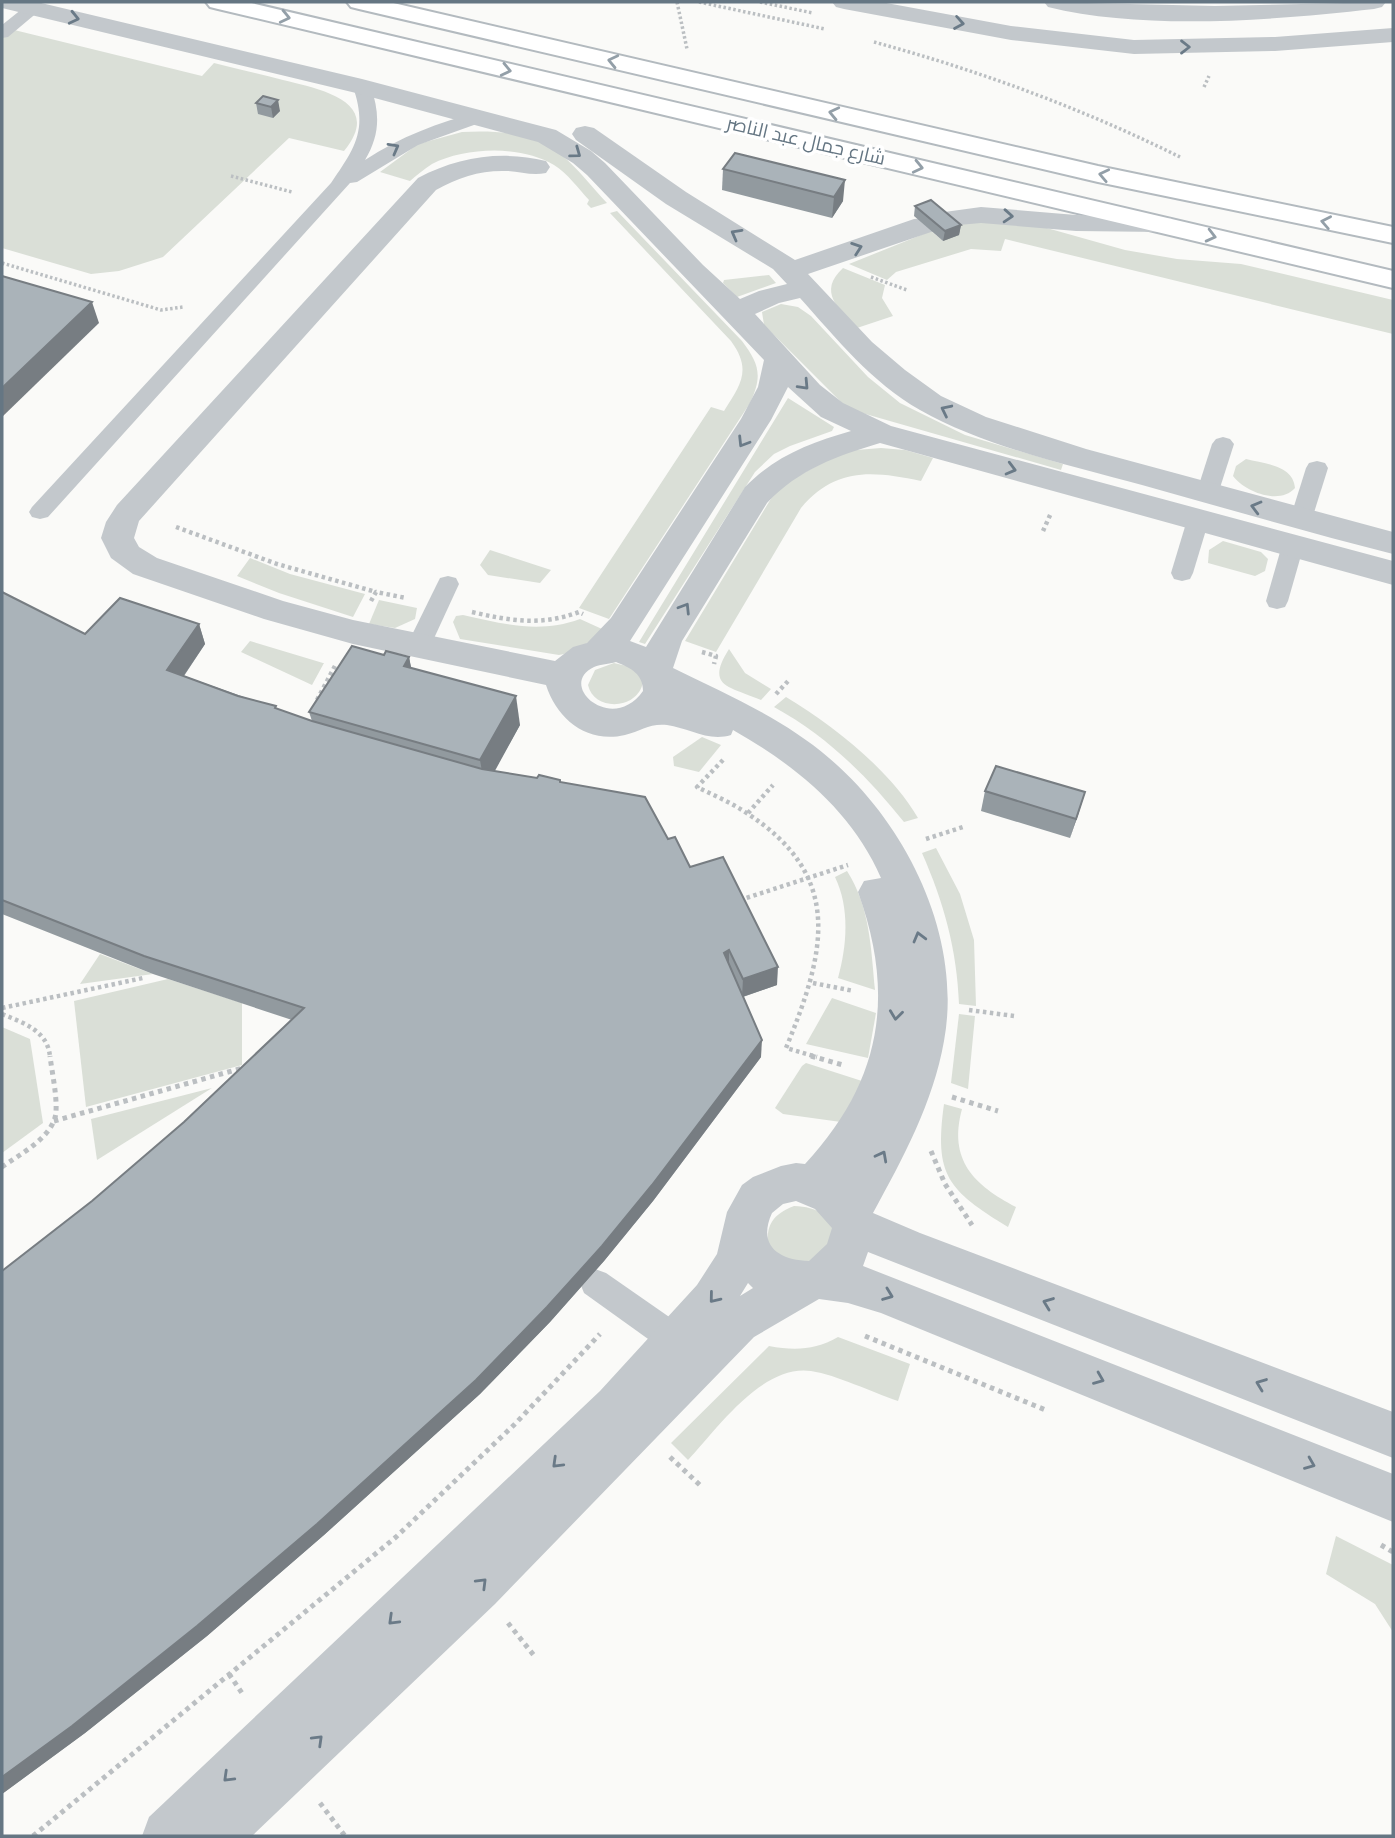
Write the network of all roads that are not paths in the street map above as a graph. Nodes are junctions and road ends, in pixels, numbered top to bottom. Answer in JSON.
{"nodes":[{"id":1,"x":94,"y":2,"type":"edge"},
{"id":2,"x":218,"y":2,"type":"edge"},
{"id":3,"x":359,"y":2,"type":"edge"},
{"id":4,"x":844,"y":2,"type":"edge"},
{"id":5,"x":1056,"y":2,"type":"edge"},
{"id":6,"x":1374,"y":2,"type":"edge"},
{"id":7,"x":20,"y":5,"type":"edge"},
{"id":8,"x":926,"y":9,"type":"edge"},
{"id":9,"x":2,"y":33,"type":"edge"},
{"id":10,"x":1393,"y":35,"type":"edge"},
{"id":11,"x":362,"y":87,"type":"junction"},
{"id":12,"x":479,"y":117,"type":"junction"},
{"id":13,"x":537,"y":167,"type":"dead end"},
{"id":14,"x":338,"y":187,"type":"junction"},
{"id":15,"x":1161,"y":224,"type":"junction"},
{"id":16,"x":1393,"y":236,"type":"edge"},
{"id":17,"x":693,"y":271,"type":"junction"},
{"id":18,"x":794,"y":274,"type":"junction"},
{"id":19,"x":1393,"y":280,"type":"edge"},
{"id":20,"x":737,"y":313,"type":"junction"},
{"id":21,"x":779,"y":357,"type":"junction"},
{"id":22,"x":880,"y":433,"type":"junction"},
{"id":23,"x":1223,"y":444,"type":"dead end"},
{"id":24,"x":1317,"y":468,"type":"dead end"},
{"id":25,"x":1202,"y":507,"type":"junction"},
{"id":26,"x":40,"y":512,"type":"dead end"},
{"id":27,"x":1297,"y":532,"type":"junction"},
{"id":28,"x":1393,"y":543,"type":"edge"},
{"id":29,"x":1182,"y":573,"type":"dead end"},
{"id":30,"x":1393,"y":573,"type":"edge"},
{"id":31,"x":449,"y":584,"type":"dead end"},
{"id":32,"x":1278,"y":601,"type":"dead end"},
{"id":33,"x":611,"y":639,"type":"junction"},
{"id":34,"x":418,"y":647,"type":"junction"},
{"id":35,"x":659,"y":662,"type":"junction"},
{"id":36,"x":565,"y":676,"type":"junction"},
{"id":37,"x":646,"y":711,"type":"junction"},
{"id":38,"x":898,"y":1082,"type":"junction"},
{"id":39,"x":814,"y":1185,"type":"junction"},
{"id":40,"x":851,"y":1220,"type":"junction"},
{"id":41,"x":744,"y":1238,"type":"junction"},
{"id":42,"x":811,"y":1281,"type":"junction"},
{"id":43,"x":596,"y":1283,"type":"dead end"},
{"id":44,"x":690,"y":1350,"type":"junction"},
{"id":45,"x":1393,"y":1435,"type":"edge"},
{"id":46,"x":1393,"y":1498,"type":"edge"},
{"id":47,"x":168,"y":1836,"type":"edge"},
{"id":48,"x":214,"y":1836,"type":"edge"}],
"edges":[{"from":18,"to":1,"type":"street","one_way":true},
{"from":2,"to":15,"type":"main road","name":"شارع جمال عبد الناصر","one_way":true},
{"from":16,"to":3,"type":"main road","name":"شارع جمال عبد الناصر","one_way":true},
{"from":4,"to":8,"type":"street"},
{"from":5,"to":6,"type":"street"},
{"from":7,"to":9,"type":"lane"},
{"from":7,"to":11,"type":"street","one_way":true},
{"from":8,"to":10,"type":"street","one_way":true},
{"from":11,"to":12,"type":"street"},
{"from":11,"to":14,"type":"lane"},
{"from":14,"to":12,"type":"lane","one_way":true},
{"from":12,"to":17,"type":"street","one_way":true},
{"from":13,"to":34,"type":"street"},
{"from":14,"to":26,"type":"lane"},
{"from":18,"to":15,"type":"street","one_way":true},
{"from":15,"to":19,"type":"main road","name":"شارع جمال عبد الناصر","one_way":true},
{"from":17,"to":18,"type":"street"},
{"from":17,"to":20,"type":"street"},
{"from":18,"to":20,"type":"street"},
{"from":25,"to":18,"type":"street","one_way":true},
{"from":20,"to":21,"type":"street"},
{"from":21,"to":22,"type":"street","one_way":true},
{"from":21,"to":33,"type":"street","one_way":true},
{"from":22,"to":25,"type":"street","one_way":true},
{"from":35,"to":22,"type":"street","one_way":true},
{"from":23,"to":25,"type":"lane"},
{"from":24,"to":27,"type":"lane"},
{"from":25,"to":27,"type":"street"},
{"from":25,"to":29,"type":"lane"},
{"from":27,"to":28,"type":"street"},
{"from":27,"to":30,"type":"street"},
{"from":27,"to":32,"type":"lane"},
{"from":31,"to":34,"type":"lane"},
{"from":33,"to":35,"type":"street"},
{"from":33,"to":36,"type":"street"},
{"from":34,"to":36,"type":"street"},
{"from":35,"to":37,"type":"street"},
{"from":38,"to":35,"type":"street","one_way":true},
{"from":36,"to":37,"type":"street"},
{"from":37,"to":38,"type":"street","one_way":true},
{"from":38,"to":39,"type":"street"},
{"from":40,"to":38,"type":"street","one_way":true},
{"from":39,"to":40,"type":"street"},
{"from":39,"to":41,"type":"street"},
{"from":40,"to":42,"type":"street"},
{"from":45,"to":40,"type":"street","one_way":true},
{"from":41,"to":42,"type":"street"},
{"from":41,"to":44,"type":"street","one_way":true},
{"from":42,"to":44,"type":"street"},
{"from":42,"to":46,"type":"street","one_way":true},
{"from":43,"to":44,"type":"lane"},
{"from":44,"to":47,"type":"street","one_way":true},
{"from":48,"to":44,"type":"street","one_way":true}]}
